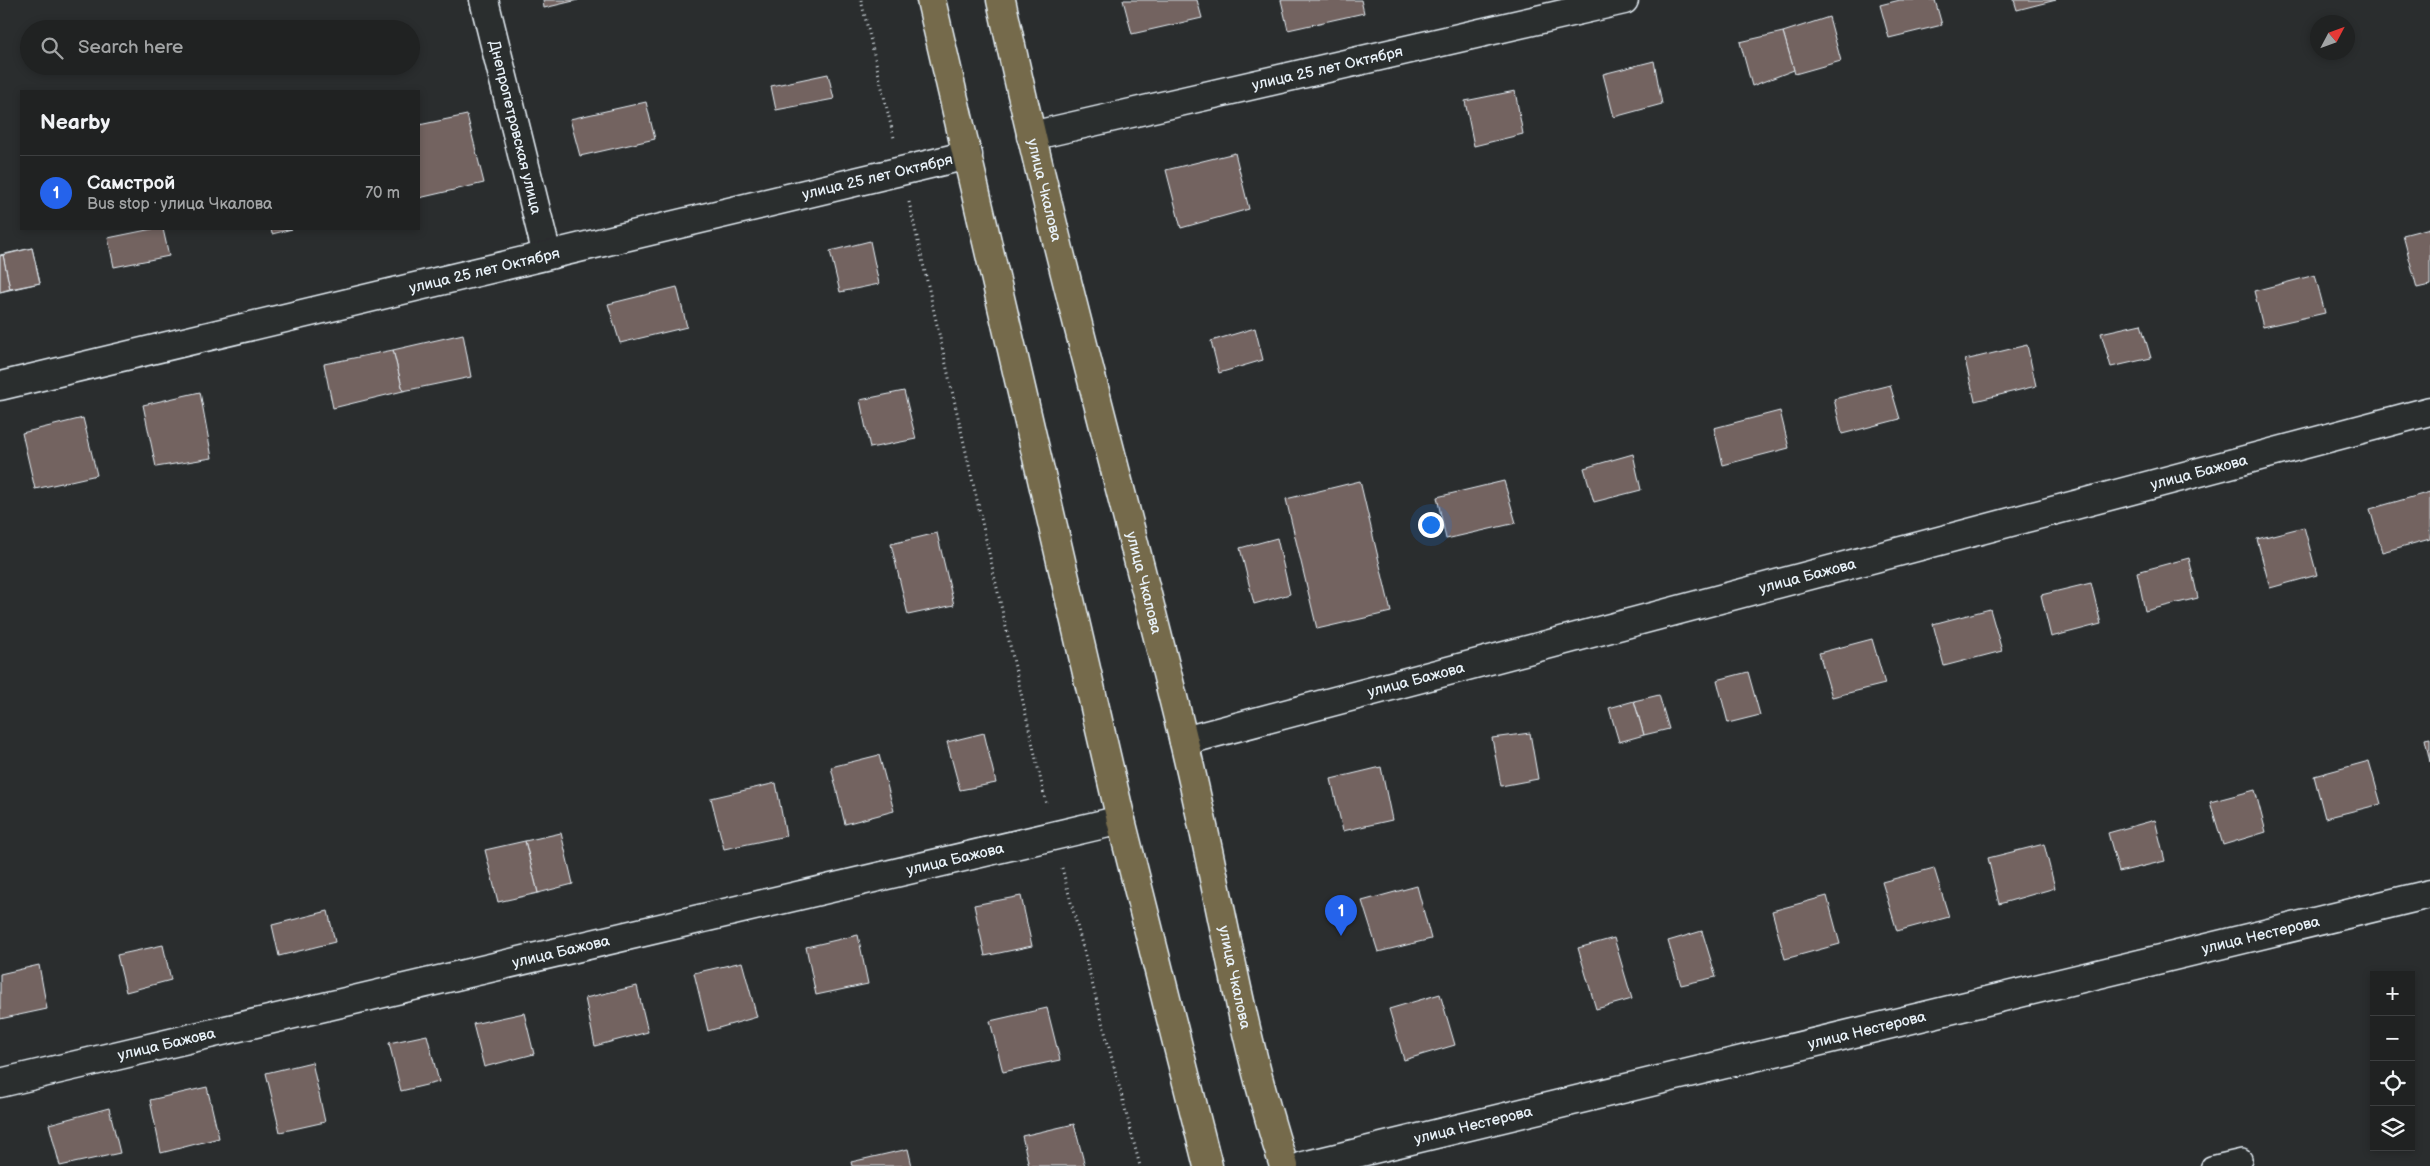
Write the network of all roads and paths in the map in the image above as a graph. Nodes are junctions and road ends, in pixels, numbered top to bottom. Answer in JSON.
{"nodes":[{"id":1,"x":484,"y":0,"type":"edge"},
{"id":2,"x":860,"y":0,"type":"edge"},
{"id":3,"x":931,"y":0,"type":"edge"},
{"id":4,"x":1002,"y":0,"type":"edge"},
{"id":5,"x":1624,"y":0,"type":"edge"},
{"id":6,"x":1538,"y":9,"type":"edge"},
{"id":7,"x":1031,"y":136,"type":"junction"},
{"id":8,"x":968,"y":155,"type":"junction"},
{"id":9,"x":902,"y":171,"type":"junction"},
{"id":10,"x":546,"y":255,"type":"junction"},
{"id":11,"x":0,"y":386,"type":"edge"},
{"id":12,"x":2430,"y":411,"type":"edge"},
{"id":13,"x":1184,"y":741,"type":"junction"},
{"id":14,"x":1121,"y":820,"type":"junction"},
{"id":15,"x":1054,"y":836,"type":"junction"},
{"id":16,"x":2430,"y":894,"type":"edge"},
{"id":17,"x":0,"y":1083,"type":"edge"},
{"id":18,"x":2242,"y":1159,"type":"dead end"},
{"id":19,"x":1140,"y":1166,"type":"edge"},
{"id":20,"x":1208,"y":1166,"type":"edge"},
{"id":21,"x":1284,"y":1166,"type":"edge"},
{"id":22,"x":1303,"y":1166,"type":"edge"},
{"id":23,"x":2211,"y":1166,"type":"edge"}],
"edges":[{"from":1,"to":10,"type":"street","name":"Днепропетровская улица"},
{"from":2,"to":9,"type":"path"},
{"from":3,"to":8,"type":"main road"},
{"from":4,"to":7,"type":"main road","name":"улица Чкалова"},
{"from":5,"to":6,"type":"street","name":"улица 25 лет Октября"},
{"from":6,"to":7,"type":"street","name":"улица 25 лет Октября"},
{"from":7,"to":13,"type":"main road","name":"улица Чкалова"},
{"from":8,"to":9,"type":"street","name":"улица 25 лет Октября"},
{"from":8,"to":14,"type":"main road"},
{"from":9,"to":10,"type":"street","name":"улица 25 лет Октября"},
{"from":9,"to":15,"type":"path"},
{"from":10,"to":11,"type":"street","name":"улица 25 лет Октября"},
{"from":12,"to":13,"type":"street","name":"улица Бажова"},
{"from":13,"to":21,"type":"main road","name":"улица Чкалова"},
{"from":14,"to":15,"type":"street","name":"улица Бажова"},
{"from":14,"to":20,"type":"main road"},
{"from":15,"to":17,"type":"street","name":"улица Бажова"},
{"from":15,"to":19,"type":"path"},
{"from":16,"to":22,"type":"street","name":"улица Нестерова"},
{"from":18,"to":23,"type":"lane"}]}
